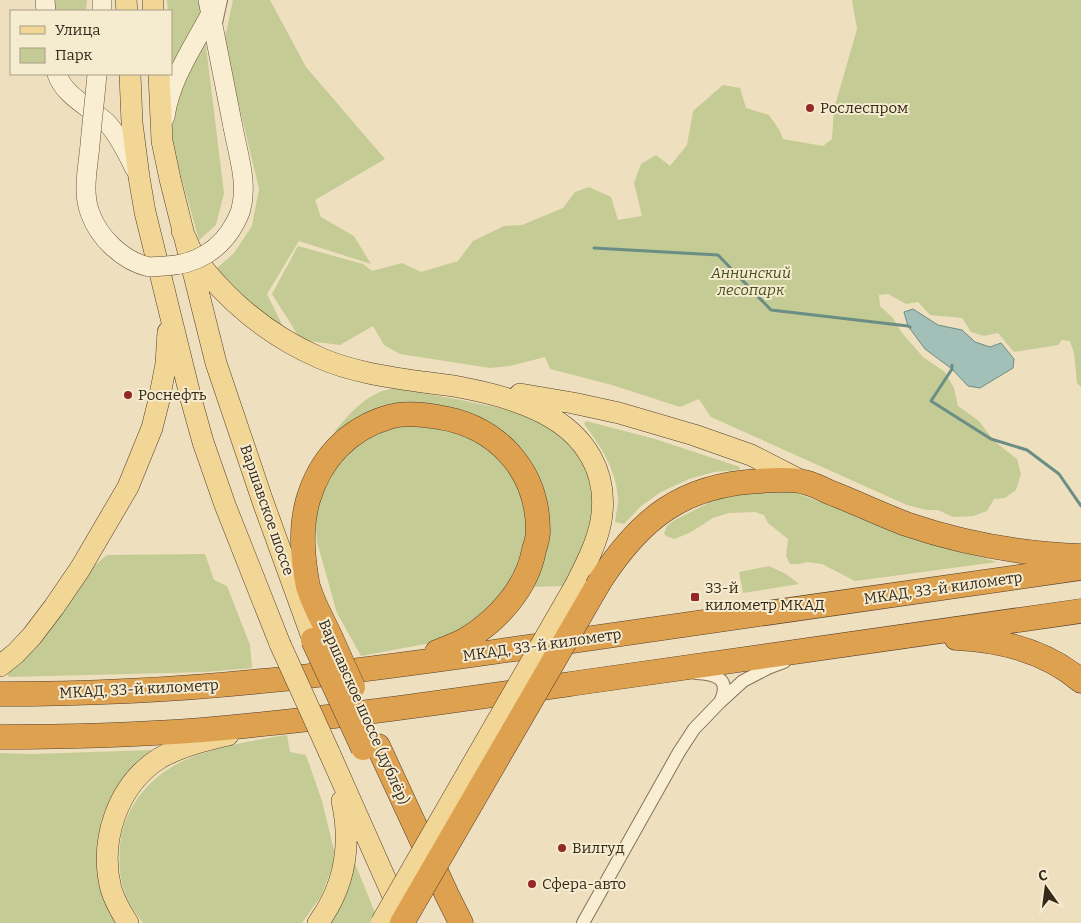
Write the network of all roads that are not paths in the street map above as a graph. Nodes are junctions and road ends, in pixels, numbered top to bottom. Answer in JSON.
{"nodes":[{"id":1,"x":213,"y":12,"type":"edge"},
{"id":2,"x":57,"y":75,"type":"edge"},
{"id":3,"x":97,"y":75,"type":"edge"},
{"id":4,"x":130,"y":75,"type":"edge"},
{"id":5,"x":159,"y":75,"type":"edge"},
{"id":6,"x":162,"y":141,"type":"junction"},
{"id":7,"x":139,"y":177,"type":"junction"},
{"id":8,"x":182,"y":231,"type":"junction"},
{"id":9,"x":170,"y":314,"type":"junction"},
{"id":10,"x":461,"y":387,"type":"junction"},
{"id":11,"x":802,"y":481,"type":"junction"},
{"id":12,"x":263,"y":502,"type":"junction"},
{"id":13,"x":1081,"y":556,"type":"edge"},
{"id":14,"x":1081,"y":568,"type":"edge"},
{"id":15,"x":308,"y":589,"type":"junction"},
{"id":16,"x":1081,"y":611,"type":"edge"},
{"id":17,"x":322,"y":639,"type":"junction"},
{"id":18,"x":867,"y":642,"type":"junction"},
{"id":19,"x":840,"y":646,"type":"junction"},
{"id":20,"x":0,"y":666,"type":"edge"},
{"id":21,"x":372,"y":668,"type":"junction"},
{"id":22,"x":643,"y":674,"type":"junction"},
{"id":23,"x":1081,"y":681,"type":"edge"},
{"id":24,"x":0,"y":694,"type":"edge"},
{"id":25,"x":720,"y":702,"type":"junction"},
{"id":26,"x":321,"y":718,"type":"junction"},
{"id":27,"x":0,"y":737,"type":"edge"},
{"id":28,"x":371,"y":747,"type":"junction"},
{"id":29,"x":329,"y":752,"type":"junction"},
{"id":30,"x":128,"y":923,"type":"edge"},
{"id":31,"x":318,"y":923,"type":"edge"},
{"id":32,"x":381,"y":923,"type":"edge"},
{"id":33,"x":403,"y":923,"type":"edge"},
{"id":34,"x":447,"y":923,"type":"edge"},
{"id":35,"x":461,"y":923,"type":"edge"},
{"id":36,"x":583,"y":923,"type":"edge"}],
"edges":[{"from":1,"to":3,"type":"main road","bridge":true},
{"from":1,"to":6,"type":"main road"},
{"from":2,"to":7,"type":"main road"},
{"from":4,"to":7,"type":"main road"},
{"from":5,"to":6,"type":"main road","name":"Варшавское шоссе"},
{"from":6,"to":8,"type":"main road","name":"Варшавское шоссе"},
{"from":7,"to":9,"type":"main road"},
{"from":8,"to":10,"type":"main road"},
{"from":8,"to":12,"type":"main road","name":"Варшавское шоссе"},
{"from":9,"to":20,"type":"main road"},
{"from":9,"to":29,"type":"main road","bridge":true},
{"from":10,"to":11,"type":"main road"},
{"from":10,"to":32,"type":"main road","bridge":true},
{"from":11,"to":13,"type":"highway"},
{"from":11,"to":33,"type":"highway","bridge":true},
{"from":12,"to":15,"type":"main road","name":"Варшавское шоссе (дублёр)"},
{"from":12,"to":17,"type":"main road","name":"Варшавское шоссе"},
{"from":14,"to":21,"type":"highway","name":"МКАД, 33-й километр"},
{"from":15,"to":17,"type":"highway","name":"Варшавское шоссе (дублёр)"},
{"from":15,"to":21,"type":"highway"},
{"from":16,"to":18,"type":"highway"},
{"from":17,"to":28,"type":"highway","name":"Варшавское шоссе","bridge":true},
{"from":18,"to":19,"type":"highway"},
{"from":18,"to":23,"type":"highway"},
{"from":19,"to":22,"type":"highway"},
{"from":19,"to":25,"type":"street"},
{"from":21,"to":24,"type":"highway","name":"МКАД, 33-й километр"},
{"from":22,"to":25,"type":"street"},
{"from":22,"to":26,"type":"highway"},
{"from":25,"to":36,"type":"street"},
{"from":26,"to":27,"type":"highway"},
{"from":26,"to":30,"type":"main road"},
{"from":28,"to":34,"type":"highway","name":"Варшавское шоссе"},
{"from":28,"to":35,"type":"highway","name":"Варшавское шоссе (дублёр)"},
{"from":29,"to":31,"type":"main road"},
{"from":29,"to":33,"type":"main road"}]}
